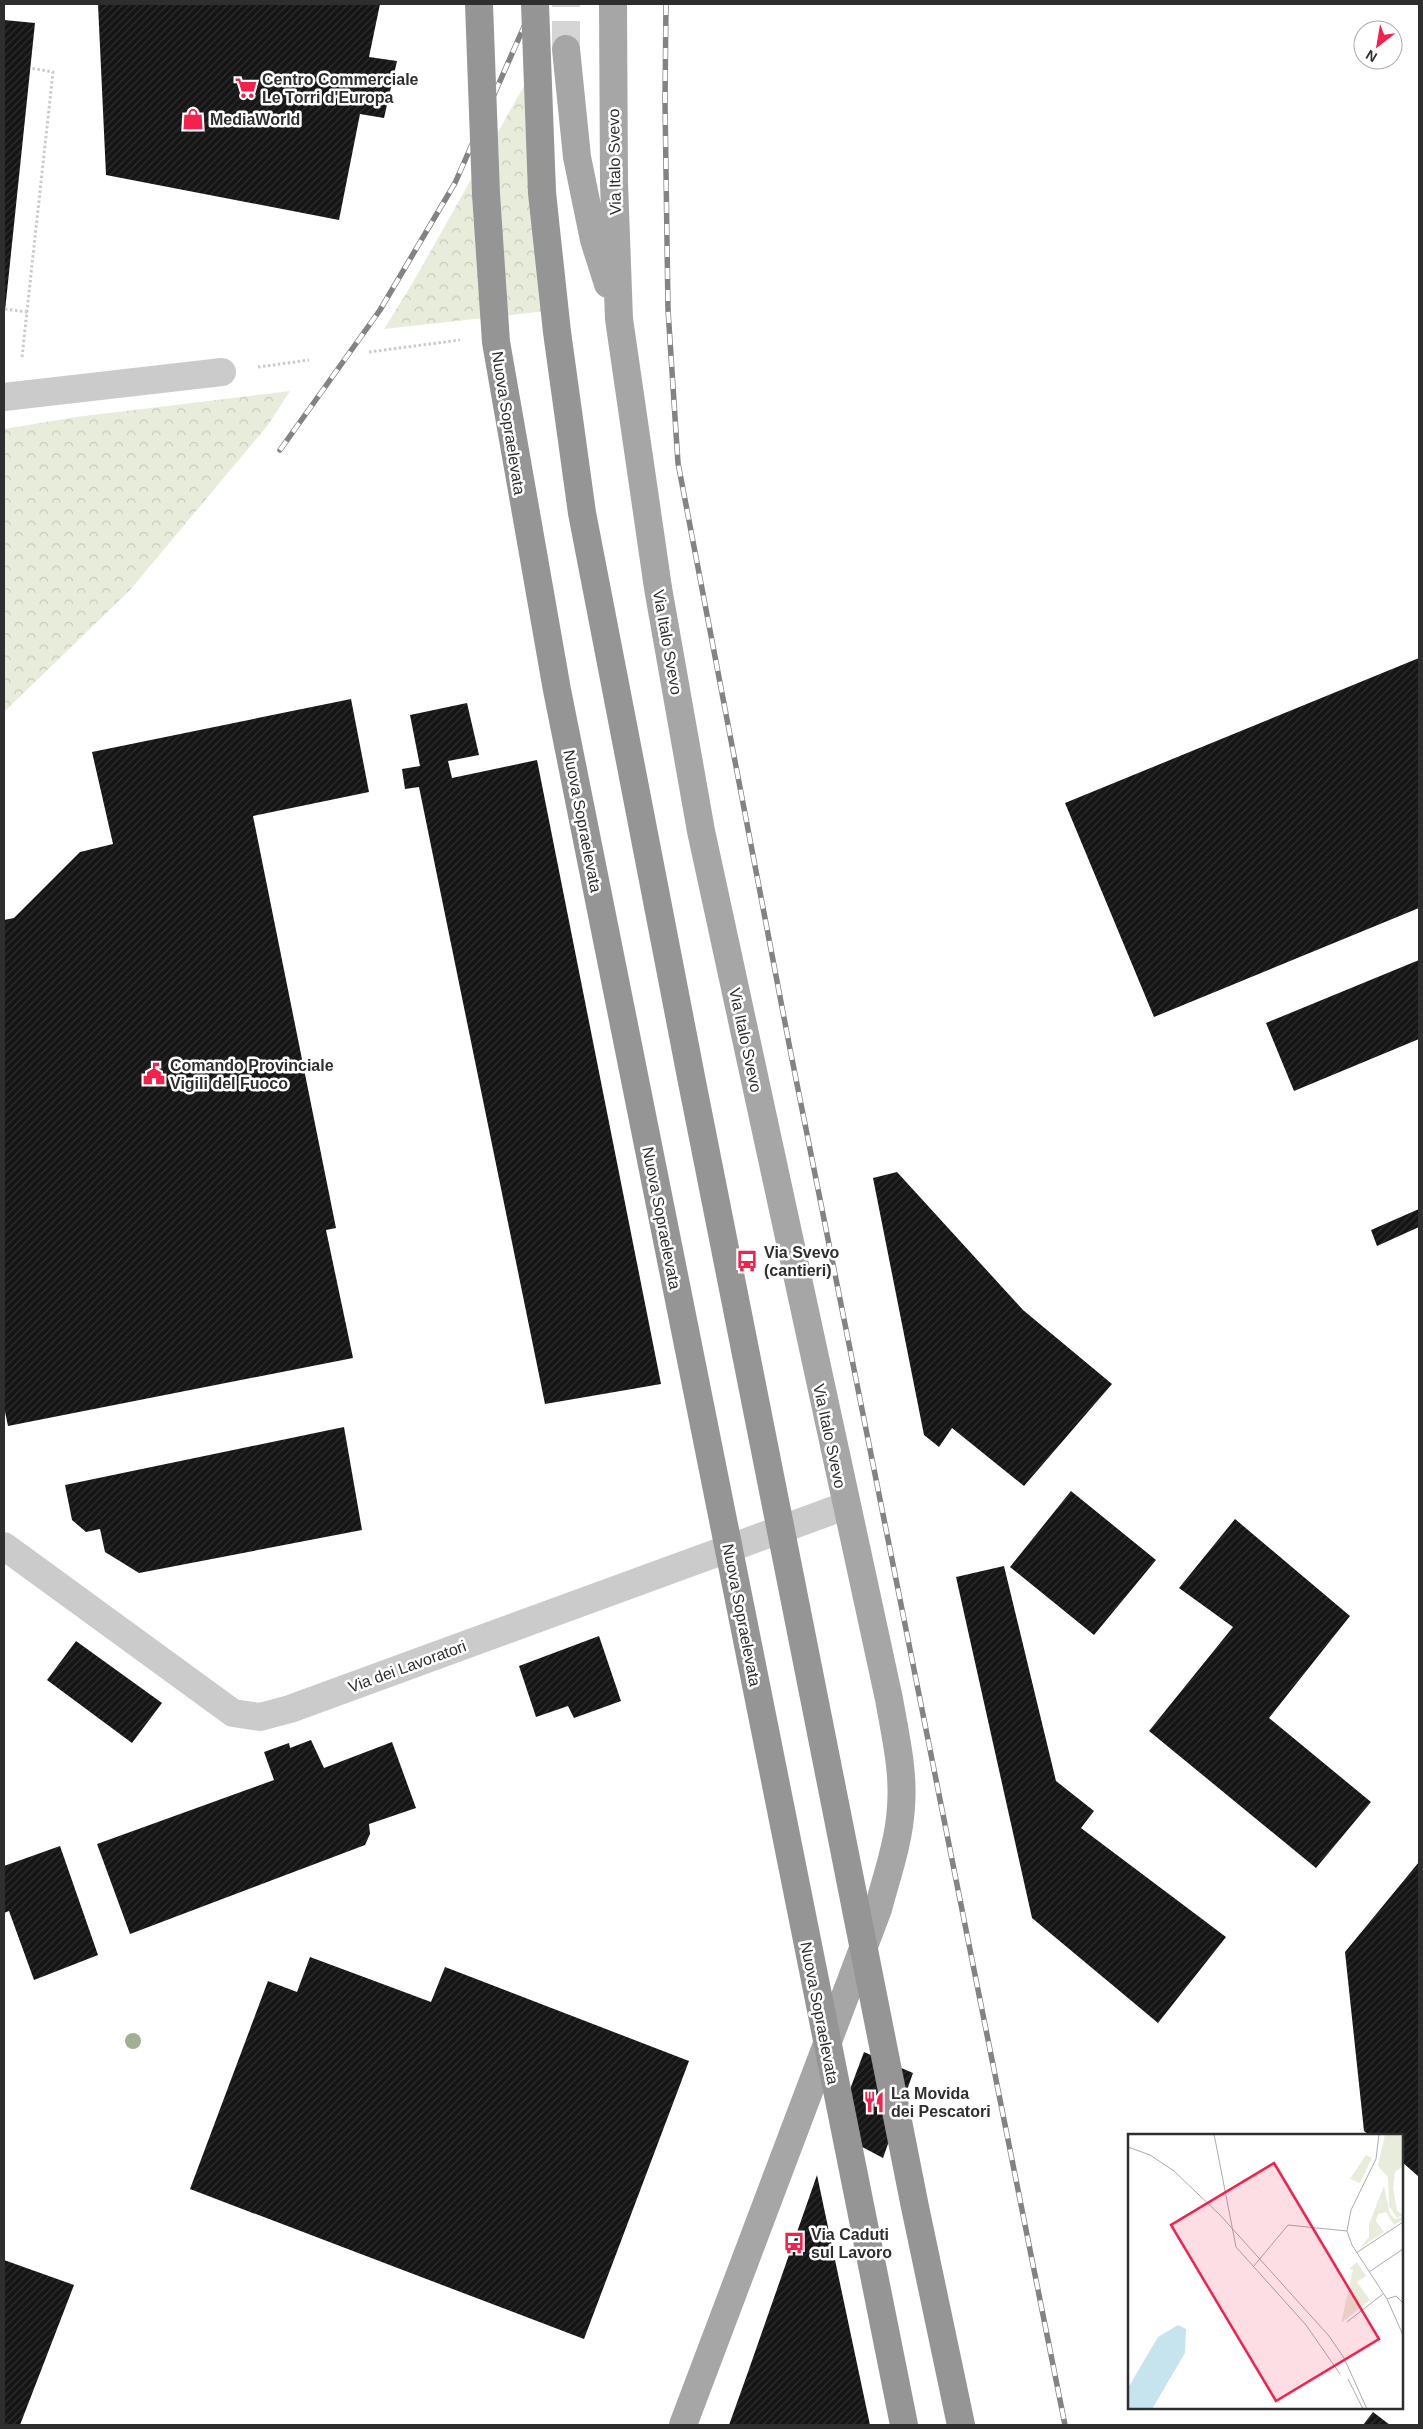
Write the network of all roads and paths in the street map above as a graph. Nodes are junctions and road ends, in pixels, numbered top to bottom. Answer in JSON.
{"nodes":[{"id":1,"x":479,"y":4,"type":"edge"},
{"id":2,"x":535,"y":4,"type":"edge"},
{"id":3,"x":613,"y":4,"type":"edge"},
{"id":4,"x":566,"y":49,"type":"tunnel mouth"},
{"id":5,"x":30,"y":68,"type":"dead end"},
{"id":6,"x":5,"y":309,"type":"dead end"},
{"id":7,"x":27,"y":312,"type":"junction"},
{"id":8,"x":618,"y":319,"type":"junction"},
{"id":9,"x":309,"y":360,"type":"dead end"},
{"id":10,"x":222,"y":372,"type":"joint"},
{"id":11,"x":11,"y":396,"type":"edge"},
{"id":12,"x":845,"y":1506,"type":"junction"},
{"id":13,"x":4,"y":1546,"type":"edge"},
{"id":14,"x":683,"y":2425,"type":"edge"},
{"id":15,"x":904,"y":2425,"type":"edge"},
{"id":16,"x":961,"y":2425,"type":"edge"}],
"edges":[{"from":1,"to":15,"type":"highway","name":"Nuova Sopraelevata","bridge":true},
{"from":2,"to":16,"type":"highway","bridge":true},
{"from":3,"to":8,"type":"main road","name":"Via Italo Svevo"},
{"from":4,"to":8,"type":"main road","name":"Via Italo Svevo"},
{"from":5,"to":7,"type":"path"},
{"from":6,"to":7,"type":"path"},
{"from":7,"to":11,"type":"path"},
{"from":8,"to":12,"type":"main road","name":"Via Italo Svevo"},
{"from":9,"to":10,"type":"path"},
{"from":10,"to":11,"type":"street"},
{"from":12,"to":13,"type":"street","name":"Via dei Lavoratori"},
{"from":12,"to":14,"type":"main road","name":"Via Italo Svevo"}]}
